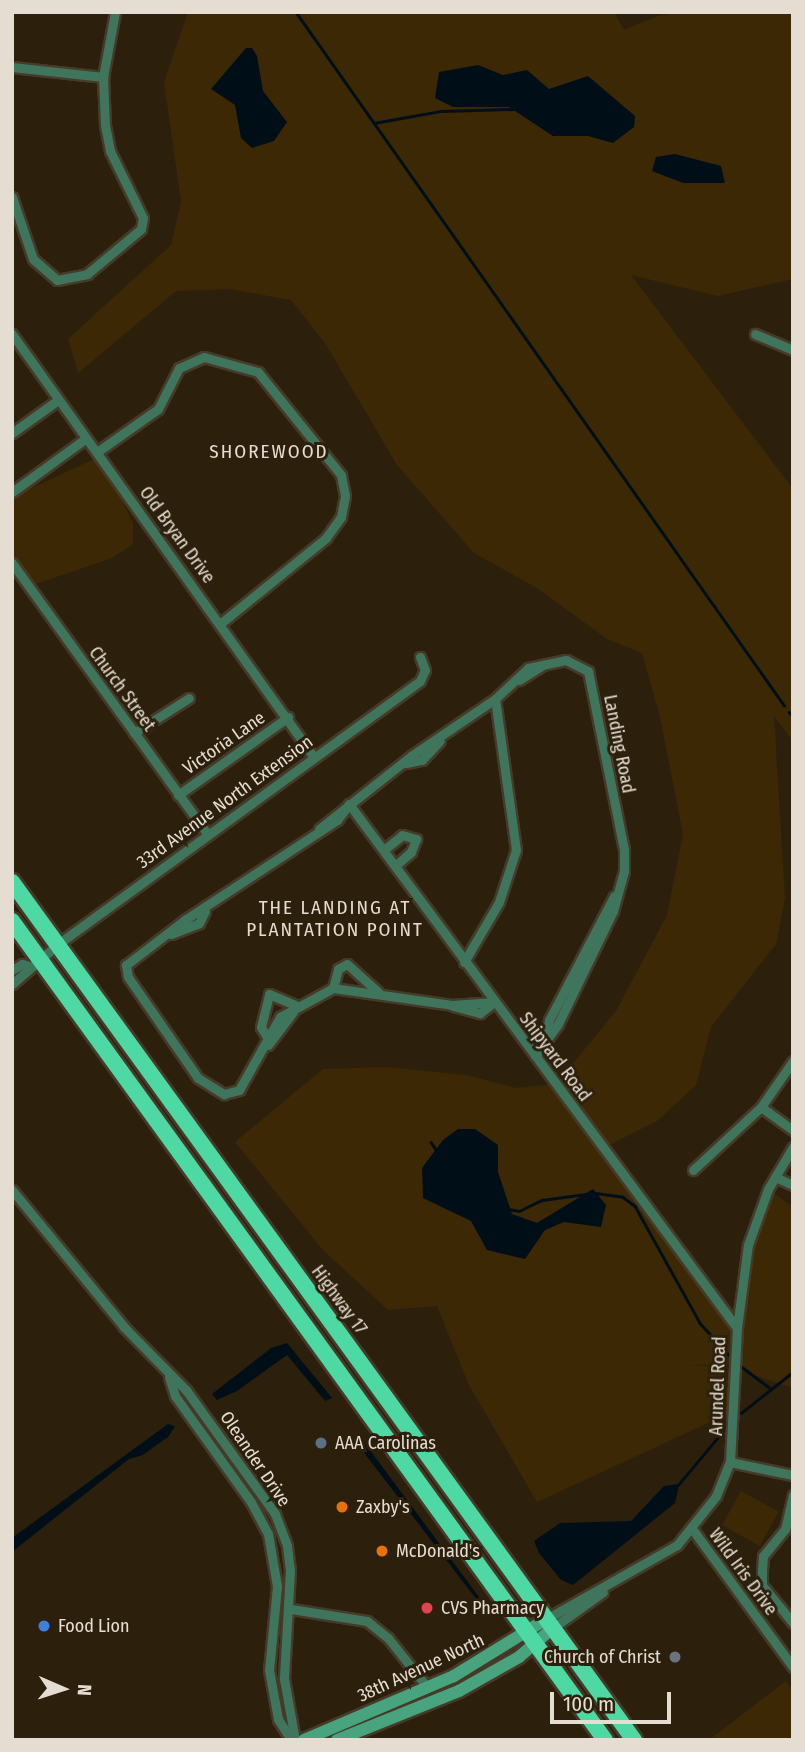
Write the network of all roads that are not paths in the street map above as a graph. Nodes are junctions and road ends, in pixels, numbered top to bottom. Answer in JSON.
{"nodes":[{"id":1,"x":115,"y":12,"type":"edge"},
{"id":2,"x":12,"y":67,"type":"edge"},
{"id":3,"x":103,"y":77,"type":"junction"},
{"id":4,"x":12,"y":197,"type":"edge"},
{"id":5,"x":12,"y":334,"type":"edge"},
{"id":6,"x":755,"y":334,"type":"dead end"},
{"id":7,"x":793,"y":350,"type":"edge"},
{"id":8,"x":58,"y":400,"type":"junction"},
{"id":9,"x":12,"y":433,"type":"edge"},
{"id":10,"x":85,"y":439,"type":"junction"},
{"id":11,"x":97,"y":452,"type":"junction"},
{"id":12,"x":12,"y":492,"type":"edge"},
{"id":13,"x":12,"y":563,"type":"edge"},
{"id":14,"x":221,"y":623,"type":"junction"},
{"id":15,"x":420,"y":657,"type":"dead end"},
{"id":16,"x":189,"y":698,"type":"dead end"},
{"id":17,"x":495,"y":699,"type":"junction"},
{"id":18,"x":288,"y":717,"type":"junction"},
{"id":19,"x":134,"y":733,"type":"junction"},
{"id":20,"x":313,"y":757,"type":"junction"},
{"id":21,"x":178,"y":795,"type":"junction"},
{"id":22,"x":349,"y":804,"type":"junction"},
{"id":23,"x":207,"y":833,"type":"junction"},
{"id":24,"x":385,"y":849,"type":"junction"},
{"id":25,"x":396,"y":864,"type":"junction"},
{"id":26,"x":12,"y":882,"type":"edge"},
{"id":27,"x":12,"y":921,"type":"edge"},
{"id":28,"x":58,"y":944,"type":"junction"},
{"id":29,"x":34,"y":962,"type":"junction"},
{"id":30,"x":464,"y":962,"type":"junction"},
{"id":31,"x":12,"y":970,"type":"edge"},
{"id":32,"x":12,"y":984,"type":"edge"},
{"id":33,"x":332,"y":988,"type":"junction"},
{"id":34,"x":378,"y":992,"type":"junction"},
{"id":35,"x":494,"y":1002,"type":"junction"},
{"id":36,"x":297,"y":1006,"type":"junction"},
{"id":37,"x":268,"y":1040,"type":"junction"},
{"id":38,"x":534,"y":1056,"type":"junction"},
{"id":39,"x":793,"y":1061,"type":"edge"},
{"id":40,"x":761,"y":1107,"type":"junction"},
{"id":41,"x":793,"y":1130,"type":"edge"},
{"id":42,"x":793,"y":1147,"type":"edge"},
{"id":43,"x":694,"y":1170,"type":"dead end"},
{"id":44,"x":775,"y":1177,"type":"junction"},
{"id":45,"x":793,"y":1185,"type":"edge"},
{"id":46,"x":12,"y":1190,"type":"edge"},
{"id":47,"x":737,"y":1328,"type":"junction"},
{"id":48,"x":169,"y":1375,"type":"junction"},
{"id":49,"x":730,"y":1462,"type":"junction"},
{"id":50,"x":793,"y":1475,"type":"edge"},
{"id":51,"x":793,"y":1495,"type":"edge"},
{"id":52,"x":693,"y":1530,"type":"junction"},
{"id":53,"x":291,"y":1609,"type":"junction"},
{"id":54,"x":788,"y":1614,"type":"edge"},
{"id":55,"x":551,"y":1623,"type":"junction"},
{"id":56,"x":793,"y":1623,"type":"edge"},
{"id":57,"x":531,"y":1638,"type":"junction"},
{"id":58,"x":793,"y":1667,"type":"edge"},
{"id":59,"x":427,"y":1686,"type":"junction"},
{"id":60,"x":293,"y":1740,"type":"edge"},
{"id":61,"x":304,"y":1740,"type":"edge"},
{"id":62,"x":337,"y":1740,"type":"edge"},
{"id":63,"x":605,"y":1740,"type":"edge"},
{"id":64,"x":634,"y":1740,"type":"edge"}],
"edges":[{"from":1,"to":3,"type":"street"},
{"from":2,"to":3,"type":"street"},
{"from":3,"to":4,"type":"street"},
{"from":5,"to":8,"type":"street","name":"Old Bryan Drive"},
{"from":6,"to":7,"type":"street"},
{"from":8,"to":9,"type":"street"},
{"from":8,"to":10,"type":"street","name":"Old Bryan Drive"},
{"from":10,"to":11,"type":"street","name":"Old Bryan Drive"},
{"from":10,"to":12,"type":"street"},
{"from":11,"to":14,"type":"street","name":"Old Bryan Drive"},
{"from":11,"to":14,"type":"street"},
{"from":13,"to":19,"type":"street","name":"Church Street"},
{"from":14,"to":18,"type":"street","name":"Old Bryan Drive"},
{"from":15,"to":20,"type":"street","name":"33rd Avenue North Extension"},
{"from":16,"to":19,"type":"street"},
{"from":17,"to":22,"type":"street","name":"Landing Road"},
{"from":17,"to":30,"type":"street"},
{"from":17,"to":38,"type":"street","name":"Landing Road"},
{"from":18,"to":20,"type":"street","name":"Old Bryan Drive"},
{"from":18,"to":21,"type":"street","name":"Victoria Lane"},
{"from":19,"to":21,"type":"street","name":"Church Street"},
{"from":20,"to":23,"type":"street","name":"33rd Avenue North Extension"},
{"from":21,"to":23,"type":"street","name":"Church Street"},
{"from":22,"to":24,"type":"street","name":"Shipyard Road"},
{"from":22,"to":37,"type":"street","name":"Landing Road"},
{"from":23,"to":28,"type":"street","name":"33rd Avenue North Extension"},
{"from":24,"to":25,"type":"street","name":"Shipyard Road"},
{"from":24,"to":25,"type":"street"},
{"from":25,"to":30,"type":"street","name":"Shipyard Road"},
{"from":26,"to":28,"type":"highway","name":"Highway 17"},
{"from":27,"to":29,"type":"highway"},
{"from":28,"to":29,"type":"street","name":"33rd Avenue North Extension"},
{"from":28,"to":55,"type":"highway","name":"Highway 17"},
{"from":29,"to":31,"type":"street","name":"33rd Avenue North Extension"},
{"from":29,"to":32,"type":"street","name":"33rd Avenue North Extension"},
{"from":29,"to":57,"type":"highway"},
{"from":30,"to":35,"type":"street","name":"Shipyard Road"},
{"from":33,"to":34,"type":"street"},
{"from":33,"to":34,"type":"street"},
{"from":33,"to":36,"type":"street"},
{"from":34,"to":35,"type":"street"},
{"from":35,"to":38,"type":"street","name":"Shipyard Road"},
{"from":36,"to":37,"type":"street"},
{"from":36,"to":37,"type":"street"},
{"from":38,"to":47,"type":"street","name":"Shipyard Road"},
{"from":39,"to":40,"type":"street"},
{"from":40,"to":41,"type":"street"},
{"from":40,"to":43,"type":"street"},
{"from":42,"to":44,"type":"street","name":"Arundel Road"},
{"from":44,"to":45,"type":"street"},
{"from":44,"to":47,"type":"street","name":"Arundel Road"},
{"from":46,"to":48,"type":"street","name":"Oleander Drive"},
{"from":47,"to":49,"type":"street","name":"Arundel Road"},
{"from":48,"to":53,"type":"street","name":"Oleander Drive"},
{"from":48,"to":60,"type":"street","name":"Oleander Drive"},
{"from":49,"to":50,"type":"street"},
{"from":49,"to":52,"type":"street","name":"Arundel Road"},
{"from":51,"to":54,"type":"street"},
{"from":52,"to":55,"type":"street","name":"Arundel Road"},
{"from":52,"to":58,"type":"street","name":"Wild Iris Drive"},
{"from":53,"to":59,"type":"street"},
{"from":53,"to":60,"type":"street","name":"Oleander Drive"},
{"from":54,"to":56,"type":"street"},
{"from":55,"to":57,"type":"main road","name":"38th Avenue North"},
{"from":55,"to":64,"type":"highway","name":"Highway 17"},
{"from":57,"to":59,"type":"main road","name":"38th Avenue North"},
{"from":57,"to":62,"type":"main road","name":"38th Avenue North"},
{"from":57,"to":63,"type":"highway"},
{"from":59,"to":61,"type":"main road","name":"38th Avenue North"}]}
